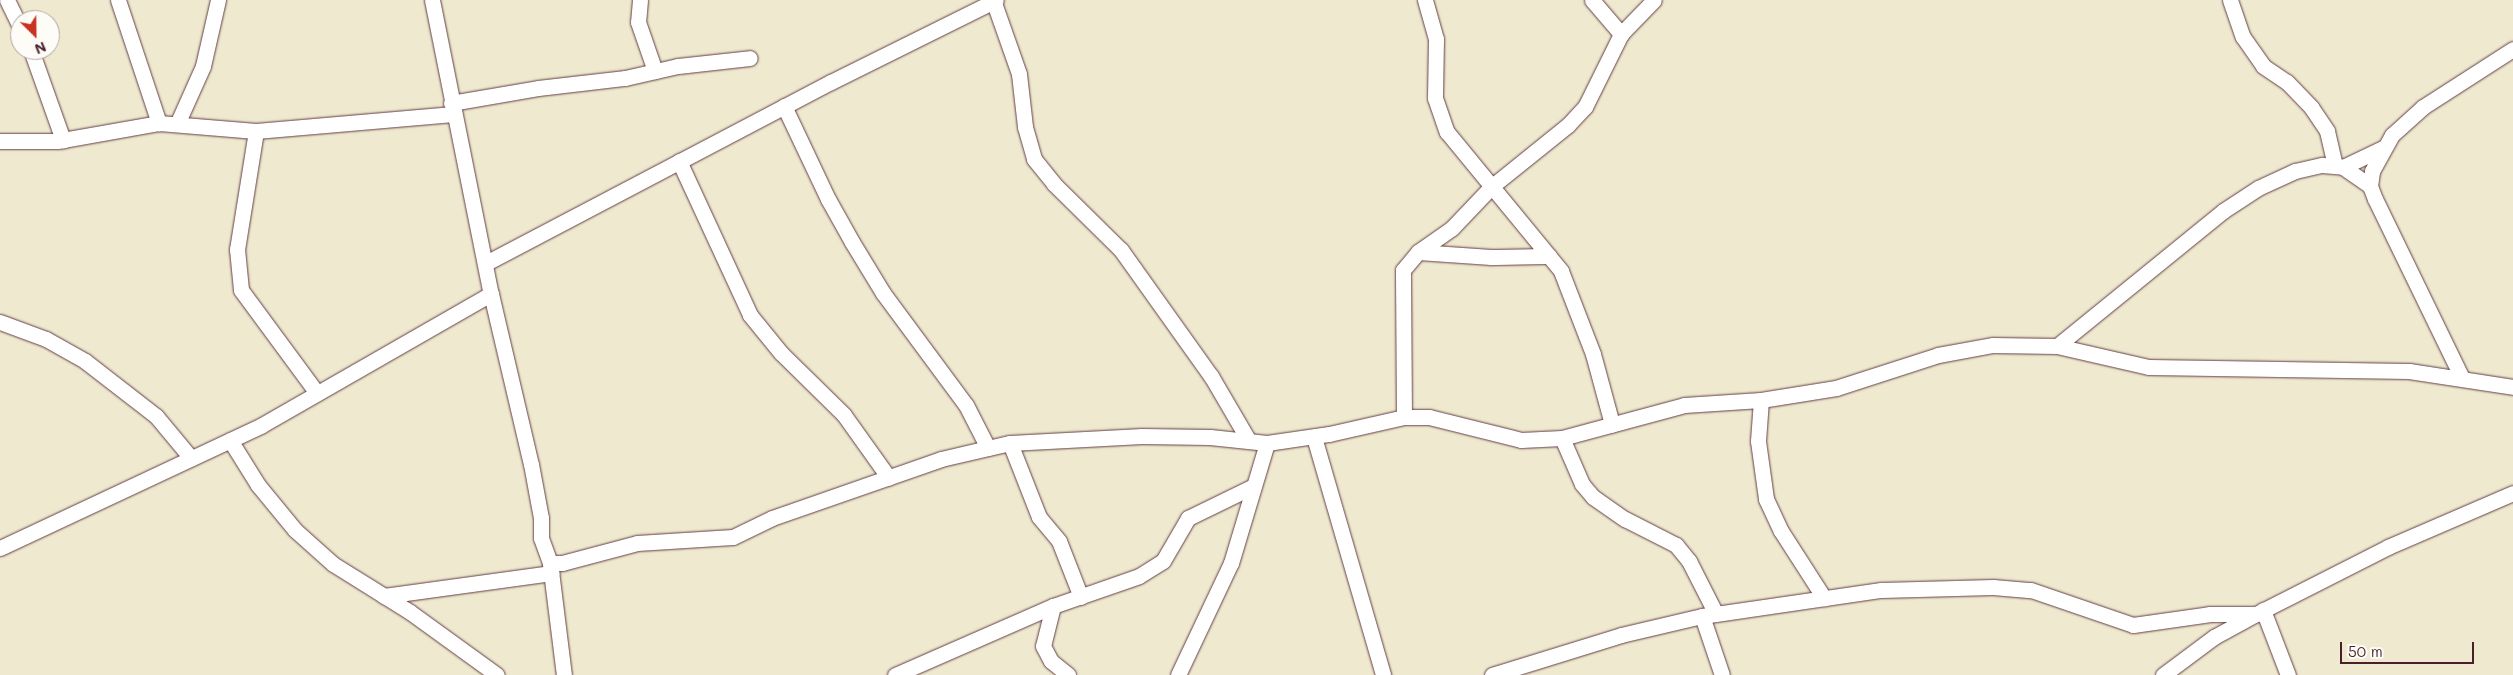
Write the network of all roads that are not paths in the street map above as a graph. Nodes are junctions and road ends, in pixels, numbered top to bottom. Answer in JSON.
{"nodes":[{"id":1,"x":118,"y":0,"type":"edge"},
{"id":2,"x":218,"y":0,"type":"edge"},
{"id":3,"x":432,"y":0,"type":"edge"},
{"id":4,"x":640,"y":0,"type":"edge"},
{"id":5,"x":994,"y":0,"type":"edge"},
{"id":6,"x":1425,"y":0,"type":"edge"},
{"id":7,"x":1592,"y":0,"type":"edge"},
{"id":8,"x":1654,"y":0,"type":"edge"},
{"id":9,"x":2230,"y":0,"type":"edge"},
{"id":10,"x":1621,"y":34,"type":"junction"},
{"id":11,"x":2513,"y":49,"type":"edge"},
{"id":12,"x":750,"y":58,"type":"dead end"},
{"id":13,"x":34,"y":60,"type":"edge"},
{"id":14,"x":655,"y":71,"type":"junction"},
{"id":15,"x":784,"y":106,"type":"junction"},
{"id":16,"x":452,"y":108,"type":"junction"},
{"id":17,"x":178,"y":122,"type":"junction"},
{"id":18,"x":159,"y":123,"type":"junction"},
{"id":19,"x":256,"y":131,"type":"junction"},
{"id":20,"x":62,"y":140,"type":"junction"},
{"id":21,"x":0,"y":141,"type":"edge"},
{"id":22,"x":2383,"y":148,"type":"junction"},
{"id":23,"x":679,"y":161,"type":"junction"},
{"id":24,"x":2339,"y":166,"type":"junction"},
{"id":25,"x":2370,"y":186,"type":"junction"},
{"id":26,"x":1490,"y":187,"type":"junction"},
{"id":27,"x":1418,"y":252,"type":"junction"},
{"id":28,"x":1549,"y":256,"type":"junction"},
{"id":29,"x":486,"y":262,"type":"junction"},
{"id":30,"x":491,"y":294,"type":"junction"},
{"id":31,"x":0,"y":322,"type":"edge"},
{"id":32,"x":2057,"y":346,"type":"junction"},
{"id":33,"x":2462,"y":378,"type":"junction"},
{"id":34,"x":2513,"y":387,"type":"edge"},
{"id":35,"x":317,"y":393,"type":"junction"},
{"id":36,"x":1761,"y":400,"type":"junction"},
{"id":37,"x":1404,"y":418,"type":"junction"},
{"id":38,"x":1612,"y":424,"type":"junction"},
{"id":39,"x":1314,"y":437,"type":"junction"},
{"id":40,"x":1562,"y":438,"type":"junction"},
{"id":41,"x":230,"y":440,"type":"junction"},
{"id":42,"x":1249,"y":441,"type":"junction"},
{"id":43,"x":1267,"y":443,"type":"junction"},
{"id":44,"x":1010,"y":444,"type":"junction"},
{"id":45,"x":988,"y":448,"type":"junction"},
{"id":46,"x":191,"y":458,"type":"junction"},
{"id":47,"x":890,"y":478,"type":"junction"},
{"id":48,"x":1254,"y":486,"type":"junction"},
{"id":49,"x":2513,"y":493,"type":"edge"},
{"id":50,"x":0,"y":548,"type":"edge"},
{"id":51,"x":551,"y":568,"type":"junction"},
{"id":52,"x":384,"y":596,"type":"junction"},
{"id":53,"x":1081,"y":596,"type":"junction"},
{"id":54,"x":1824,"y":598,"type":"junction"},
{"id":55,"x":1053,"y":606,"type":"junction"},
{"id":56,"x":2260,"y":612,"type":"junction"},
{"id":57,"x":1709,"y":615,"type":"junction"},
{"id":58,"x":497,"y":675,"type":"edge"},
{"id":59,"x":564,"y":675,"type":"edge"},
{"id":60,"x":895,"y":675,"type":"edge"},
{"id":61,"x":1068,"y":675,"type":"edge"},
{"id":62,"x":1178,"y":675,"type":"edge"},
{"id":63,"x":1383,"y":675,"type":"edge"},
{"id":64,"x":1492,"y":675,"type":"edge"},
{"id":65,"x":1722,"y":675,"type":"edge"},
{"id":66,"x":2162,"y":675,"type":"edge"},
{"id":67,"x":2288,"y":675,"type":"edge"}],
"edges":[{"from":1,"to":18,"type":"street"},
{"from":2,"to":17,"type":"street"},
{"from":3,"to":16,"type":"street"},
{"from":4,"to":14,"type":"street"},
{"from":5,"to":15,"type":"street"},
{"from":5,"to":42,"type":"street"},
{"from":6,"to":26,"type":"street"},
{"from":7,"to":10,"type":"street"},
{"from":8,"to":10,"type":"street"},
{"from":9,"to":24,"type":"street"},
{"from":10,"to":26,"type":"street"},
{"from":11,"to":22,"type":"street"},
{"from":12,"to":14,"type":"street"},
{"from":13,"to":20,"type":"street"},
{"from":14,"to":16,"type":"street"},
{"from":15,"to":23,"type":"street"},
{"from":15,"to":45,"type":"street"},
{"from":16,"to":19,"type":"street"},
{"from":16,"to":29,"type":"street"},
{"from":17,"to":18,"type":"street"},
{"from":17,"to":19,"type":"street"},
{"from":18,"to":20,"type":"street"},
{"from":19,"to":35,"type":"street"},
{"from":20,"to":21,"type":"street"},
{"from":22,"to":24,"type":"street"},
{"from":22,"to":25,"type":"street"},
{"from":23,"to":29,"type":"street"},
{"from":23,"to":47,"type":"street"},
{"from":24,"to":25,"type":"street"},
{"from":24,"to":32,"type":"street"},
{"from":25,"to":33,"type":"street"},
{"from":26,"to":27,"type":"street"},
{"from":26,"to":28,"type":"street"},
{"from":27,"to":28,"type":"street"},
{"from":27,"to":37,"type":"street"},
{"from":28,"to":38,"type":"street"},
{"from":29,"to":30,"type":"street"},
{"from":30,"to":35,"type":"street"},
{"from":30,"to":51,"type":"street"},
{"from":31,"to":46,"type":"street"},
{"from":32,"to":33,"type":"street"},
{"from":32,"to":36,"type":"street"},
{"from":33,"to":34,"type":"street"},
{"from":35,"to":41,"type":"street"},
{"from":36,"to":38,"type":"street"},
{"from":36,"to":54,"type":"street"},
{"from":37,"to":39,"type":"street"},
{"from":37,"to":40,"type":"street"},
{"from":38,"to":40,"type":"street"},
{"from":39,"to":43,"type":"street"},
{"from":39,"to":63,"type":"street"},
{"from":40,"to":57,"type":"street"},
{"from":41,"to":46,"type":"street"},
{"from":41,"to":52,"type":"street"},
{"from":42,"to":43,"type":"street"},
{"from":42,"to":44,"type":"street"},
{"from":43,"to":48,"type":"street"},
{"from":44,"to":45,"type":"street"},
{"from":44,"to":53,"type":"street"},
{"from":45,"to":47,"type":"street"},
{"from":46,"to":50,"type":"street"},
{"from":47,"to":51,"type":"street"},
{"from":48,"to":53,"type":"street"},
{"from":48,"to":62,"type":"street"},
{"from":49,"to":56,"type":"street"},
{"from":51,"to":52,"type":"street"},
{"from":51,"to":59,"type":"street"},
{"from":52,"to":58,"type":"street"},
{"from":53,"to":55,"type":"street"},
{"from":54,"to":56,"type":"street"},
{"from":54,"to":57,"type":"street"},
{"from":55,"to":60,"type":"street"},
{"from":55,"to":61,"type":"street"},
{"from":56,"to":66,"type":"street"},
{"from":56,"to":67,"type":"street"},
{"from":57,"to":64,"type":"street"},
{"from":57,"to":65,"type":"street"}]}
